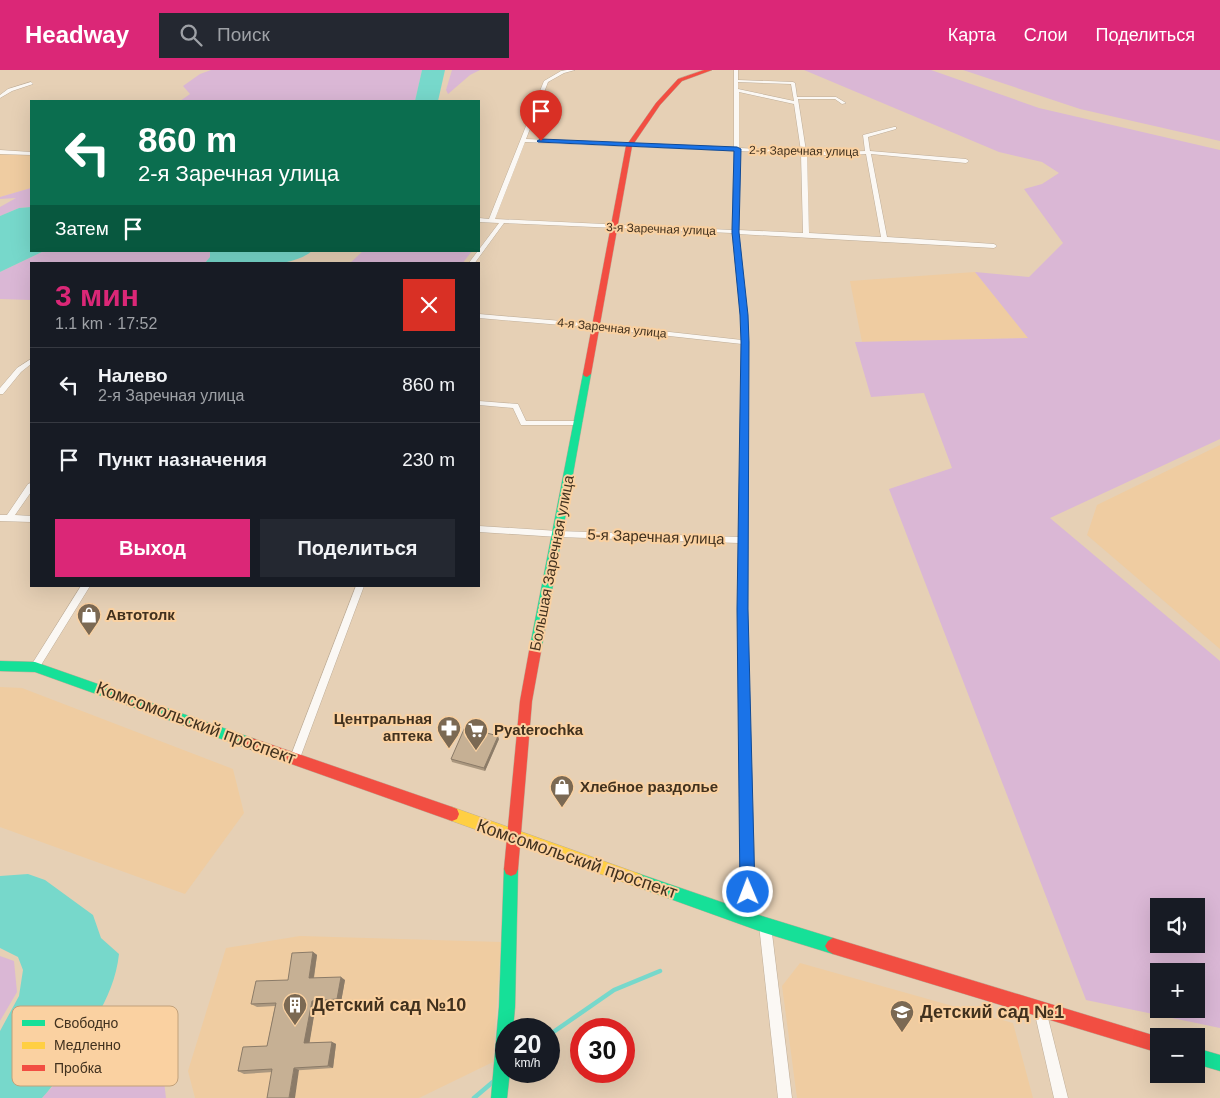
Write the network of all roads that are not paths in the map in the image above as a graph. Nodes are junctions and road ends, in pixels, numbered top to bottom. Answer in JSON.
{"nodes":[{"id":1,"x":573,"y":70,"type":"edge"},
{"id":2,"x":709,"y":70,"type":"edge"},
{"id":3,"x":736,"y":70,"type":"edge"},
{"id":4,"x":31,"y":84,"type":"dead end"},
{"id":5,"x":736,"y":85,"type":"junction"},
{"id":6,"x":0,"y":97,"type":"edge"},
{"id":7,"x":796,"y":100,"type":"junction"},
{"id":8,"x":844,"y":103,"type":"dead end"},
{"id":9,"x":894,"y":128,"type":"dead end"},
{"id":10,"x":523,"y":140,"type":"junction"},
{"id":11,"x":629,"y":146,"type":"junction"},
{"id":12,"x":737,"y":149,"type":"junction"},
{"id":13,"x":0,"y":152,"type":"edge"},
{"id":14,"x":868,"y":152,"type":"junction"},
{"id":15,"x":804,"y":153,"type":"junction"},
{"id":16,"x":30,"y":154,"type":"edge"},
{"id":17,"x":966,"y":161,"type":"dead end"},
{"id":18,"x":480,"y":220,"type":"edge"},
{"id":19,"x":491,"y":221,"type":"junction"},
{"id":20,"x":503,"y":222,"type":"junction"},
{"id":21,"x":613,"y":227,"type":"junction"},
{"id":22,"x":735,"y":232,"type":"junction"},
{"id":23,"x":806,"y":236,"type":"junction"},
{"id":24,"x":884,"y":238,"type":"junction"},
{"id":25,"x":994,"y":246,"type":"dead end"},
{"id":26,"x":473,"y":262,"type":"edge"},
{"id":27,"x":480,"y":316,"type":"edge"},
{"id":28,"x":597,"y":326,"type":"junction"},
{"id":29,"x":745,"y":342,"type":"junction"},
{"id":30,"x":30,"y":362,"type":"edge"},
{"id":31,"x":0,"y":392,"type":"edge"},
{"id":32,"x":480,"y":403,"type":"edge"},
{"id":33,"x":579,"y":423,"type":"junction"},
{"id":34,"x":30,"y":487,"type":"edge"},
{"id":35,"x":4,"y":518,"type":"edge"},
{"id":36,"x":30,"y":519,"type":"edge"},
{"id":37,"x":480,"y":529,"type":"edge"},
{"id":38,"x":558,"y":534,"type":"junction"},
{"id":39,"x":743,"y":540,"type":"junction"},
{"id":40,"x":85,"y":587,"type":"edge"},
{"id":41,"x":360,"y":587,"type":"edge"},
{"id":42,"x":0,"y":666,"type":"edge"},
{"id":43,"x":36,"y":667,"type":"junction"},
{"id":44,"x":295,"y":758,"type":"junction"},
{"id":45,"x":512,"y":836,"type":"junction"},
{"id":46,"x":750,"y":919,"type":"junction"},
{"id":47,"x":765,"y":925,"type":"junction"},
{"id":48,"x":1040,"y":1010,"type":"junction"},
{"id":49,"x":1150,"y":1042,"type":"edge"},
{"id":50,"x":1205,"y":1059,"type":"edge"},
{"id":51,"x":1220,"y":1063,"type":"edge"},
{"id":52,"x":500,"y":1098,"type":"edge"},
{"id":53,"x":785,"y":1098,"type":"edge"},
{"id":54,"x":1061,"y":1098,"type":"edge"}],
"edges":[{"from":1,"to":10,"type":"street"},
{"from":2,"to":11,"type":"street","name":"Большая Заречная улица"},
{"from":3,"to":5,"type":"street"},
{"from":4,"to":6,"type":"street"},
{"from":5,"to":7,"type":"street"},
{"from":5,"to":7,"type":"street"},
{"from":5,"to":12,"type":"street"},
{"from":7,"to":8,"type":"street"},
{"from":7,"to":15,"type":"street"},
{"from":9,"to":14,"type":"street"},
{"from":10,"to":11,"type":"street","name":"2-я Заречная улица"},
{"from":10,"to":19,"type":"street"},
{"from":11,"to":12,"type":"street","name":"2-я Заречная улица"},
{"from":11,"to":21,"type":"street","name":"Большая Заречная улица"},
{"from":12,"to":15,"type":"street","name":"2-я Заречная улица"},
{"from":12,"to":22,"type":"street"},
{"from":13,"to":16,"type":"street"},
{"from":14,"to":15,"type":"street","name":"2-я Заречная улица"},
{"from":14,"to":17,"type":"street","name":"2-я Заречная улица"},
{"from":14,"to":24,"type":"street"},
{"from":15,"to":23,"type":"street"},
{"from":18,"to":19,"type":"street","name":"3-я Заречная улица"},
{"from":19,"to":20,"type":"street","name":"3-я Заречная улица"},
{"from":20,"to":21,"type":"street","name":"3-я Заречная улица"},
{"from":20,"to":26,"type":"street"},
{"from":21,"to":22,"type":"street","name":"3-я Заречная улица"},
{"from":21,"to":28,"type":"street","name":"Большая Заречная улица"},
{"from":22,"to":23,"type":"street","name":"3-я Заречная улица"},
{"from":22,"to":29,"type":"street"},
{"from":23,"to":24,"type":"street","name":"3-я Заречная улица"},
{"from":24,"to":25,"type":"street","name":"3-я Заречная улица"},
{"from":27,"to":28,"type":"street","name":"4-я Заречная улица"},
{"from":28,"to":29,"type":"street","name":"4-я Заречная улица"},
{"from":28,"to":33,"type":"street","name":"Большая Заречная улица"},
{"from":29,"to":39,"type":"street"},
{"from":30,"to":31,"type":"street"},
{"from":32,"to":33,"type":"street"},
{"from":33,"to":38,"type":"street","name":"Большая Заречная улица"},
{"from":34,"to":35,"type":"street"},
{"from":35,"to":36,"type":"street"},
{"from":37,"to":38,"type":"street","name":"5-я Заречная улица"},
{"from":38,"to":39,"type":"street","name":"5-я Заречная улица"},
{"from":38,"to":45,"type":"street","name":"Большая Заречная улица"},
{"from":39,"to":46,"type":"street"},
{"from":40,"to":43,"type":"street"},
{"from":41,"to":44,"type":"street"},
{"from":42,"to":43,"type":"street","name":"Комсомольский проспект"},
{"from":43,"to":44,"type":"street","name":"Комсомольский проспект"},
{"from":44,"to":45,"type":"street","name":"Комсомольский проспект"},
{"from":45,"to":46,"type":"street","name":"Комсомольский проспект"},
{"from":45,"to":52,"type":"street","name":"Большая Заречная улица"},
{"from":46,"to":47,"type":"street","name":"Комсомольский проспект"},
{"from":47,"to":48,"type":"street","name":"Комсомольский проспект"},
{"from":47,"to":53,"type":"street"},
{"from":48,"to":49,"type":"street","name":"Комсомольский проспект"},
{"from":48,"to":54,"type":"street"},
{"from":50,"to":51,"type":"street"}]}
